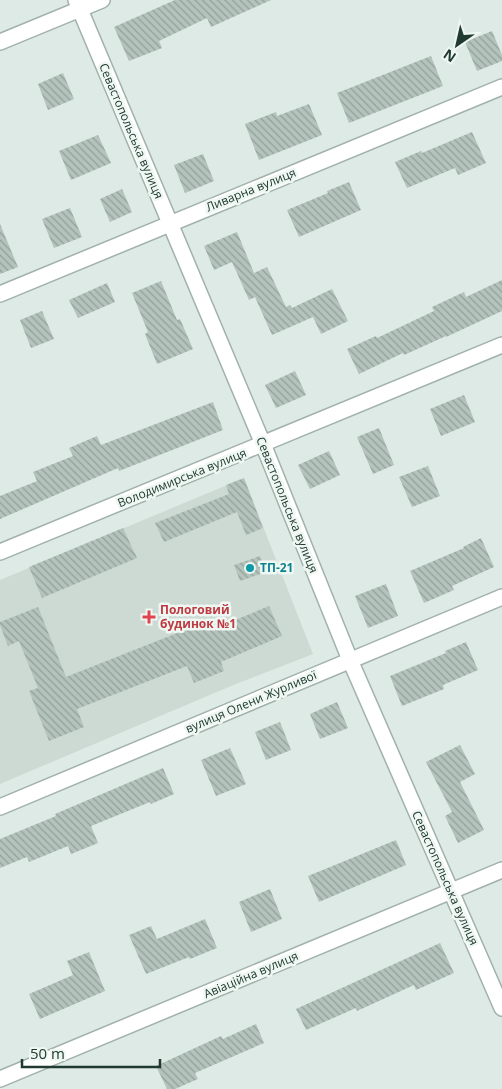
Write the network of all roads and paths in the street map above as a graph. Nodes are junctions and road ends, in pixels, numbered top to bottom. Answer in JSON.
{"nodes":[{"id":1,"x":102,"y":0,"type":"edge"},
{"id":2,"x":78,"y":5,"type":"edge"},
{"id":3,"x":0,"y":42,"type":"edge"},
{"id":4,"x":502,"y":87,"type":"edge"},
{"id":5,"x":170,"y":223,"type":"junction"},
{"id":6,"x":0,"y":294,"type":"edge"},
{"id":7,"x":502,"y":345,"type":"edge"},
{"id":8,"x":263,"y":444,"type":"junction"},
{"id":9,"x":0,"y":552,"type":"edge"},
{"id":10,"x":502,"y":597,"type":"edge"},
{"id":11,"x":350,"y":660,"type":"junction"},
{"id":12,"x":0,"y":807,"type":"edge"},
{"id":13,"x":502,"y":870,"type":"edge"},
{"id":14,"x":451,"y":892,"type":"junction"},
{"id":15,"x":502,"y":1008,"type":"edge"},
{"id":16,"x":0,"y":1079,"type":"edge"}],
"edges":[{"from":1,"to":2,"type":"street"},
{"from":2,"to":3,"type":"street"},
{"from":2,"to":5,"type":"street","name":"Севастопольська вулиця"},
{"from":4,"to":5,"type":"street","name":"Ливарна вулиця"},
{"from":5,"to":6,"type":"street","name":"Ливарна вулиця"},
{"from":5,"to":8,"type":"street","name":"Севастопольська вулиця"},
{"from":7,"to":8,"type":"street","name":"Володимирська вулиця"},
{"from":8,"to":9,"type":"street","name":"Володимирська вулиця"},
{"from":8,"to":11,"type":"street","name":"Севастопольська вулиця"},
{"from":10,"to":11,"type":"street","name":"вулиця Олени Журливої"},
{"from":11,"to":12,"type":"street","name":"вулиця Олени Журливої"},
{"from":11,"to":14,"type":"street","name":"Севастопольська вулиця"},
{"from":13,"to":14,"type":"street","name":"Авіаційна вулиця"},
{"from":14,"to":15,"type":"street","name":"Севастопольська вулиця"},
{"from":14,"to":16,"type":"street","name":"Авіаційна вулиця"}]}
